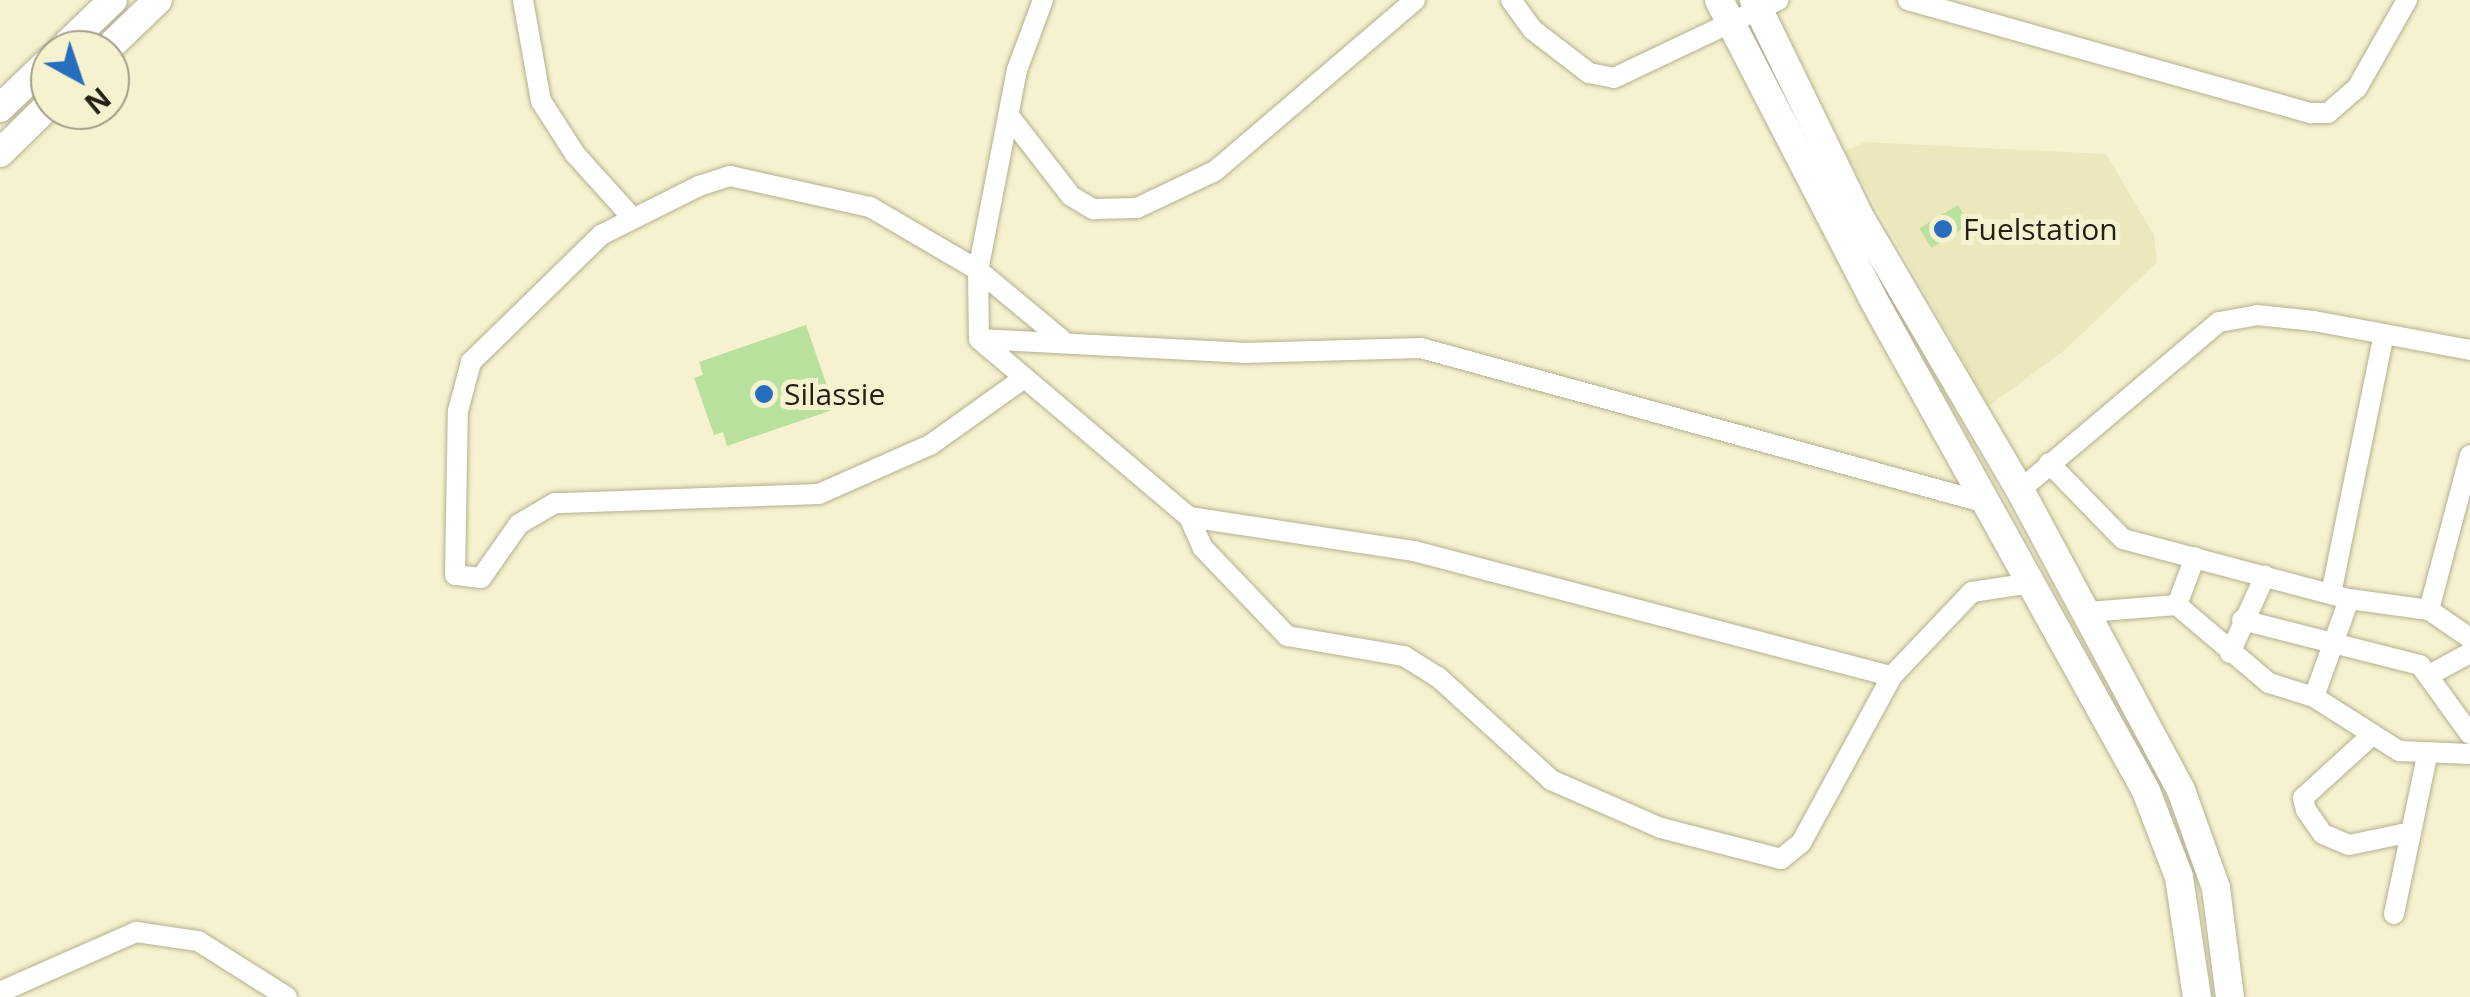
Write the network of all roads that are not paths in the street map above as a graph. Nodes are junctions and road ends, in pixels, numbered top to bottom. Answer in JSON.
{"nodes":[{"id":1,"x":112,"y":0,"type":"edge"},
{"id":2,"x":158,"y":0,"type":"edge"},
{"id":3,"x":1043,"y":0,"type":"edge"},
{"id":4,"x":1415,"y":0,"type":"edge"},
{"id":5,"x":1511,"y":0,"type":"edge"},
{"id":6,"x":1908,"y":0,"type":"edge"},
{"id":7,"x":2407,"y":0,"type":"edge"},
{"id":8,"x":1764,"y":3,"type":"edge"},
{"id":9,"x":526,"y":4,"type":"edge"},
{"id":10,"x":1726,"y":12,"type":"edge"},
{"id":11,"x":81,"y":30,"type":"edge"},
{"id":12,"x":127,"y":30,"type":"edge"},
{"id":13,"x":30,"y":79,"type":"edge"},
{"id":14,"x":0,"y":108,"type":"edge"},
{"id":15,"x":1010,"y":116,"type":"junction"},
{"id":16,"x":30,"y":124,"type":"edge"},
{"id":17,"x":0,"y":153,"type":"edge"},
{"id":18,"x":630,"y":214,"type":"junction"},
{"id":19,"x":1850,"y":226,"type":"junction"},
{"id":20,"x":978,"y":270,"type":"junction"},
{"id":21,"x":1884,"y":290,"type":"junction"},
{"id":22,"x":980,"y":339,"type":"junction"},
{"id":23,"x":1061,"y":339,"type":"junction"},
{"id":24,"x":2383,"y":339,"type":"junction"},
{"id":25,"x":2470,"y":350,"type":"edge"},
{"id":26,"x":1024,"y":378,"type":"junction"},
{"id":27,"x":2470,"y":455,"type":"edge"},
{"id":28,"x":2049,"y":463,"type":"junction"},
{"id":29,"x":2020,"y":490,"type":"junction"},
{"id":30,"x":1992,"y":504,"type":"junction"},
{"id":31,"x":1188,"y":516,"type":"junction"},
{"id":32,"x":2195,"y":557,"type":"junction"},
{"id":33,"x":2265,"y":576,"type":"junction"},
{"id":34,"x":2032,"y":584,"type":"junction"},
{"id":35,"x":2340,"y":597,"type":"junction"},
{"id":36,"x":2177,"y":605,"type":"junction"},
{"id":37,"x":2429,"y":610,"type":"junction"},
{"id":38,"x":2088,"y":612,"type":"junction"},
{"id":39,"x":2242,"y":620,"type":"junction"},
{"id":40,"x":2470,"y":638,"type":"edge"},
{"id":41,"x":2329,"y":642,"type":"junction"},
{"id":42,"x":2470,"y":652,"type":"edge"},
{"id":43,"x":2230,"y":654,"type":"junction"},
{"id":44,"x":2431,"y":674,"type":"junction"},
{"id":45,"x":1892,"y":676,"type":"junction"},
{"id":46,"x":2314,"y":696,"type":"junction"},
{"id":47,"x":2470,"y":734,"type":"edge"},
{"id":48,"x":2372,"y":736,"type":"junction"},
{"id":49,"x":2470,"y":754,"type":"edge"},
{"id":50,"x":2426,"y":756,"type":"junction"},
{"id":51,"x":2407,"y":833,"type":"junction"},
{"id":52,"x":2394,"y":914,"type":"dead end"},
{"id":53,"x":0,"y":992,"type":"edge"},
{"id":54,"x":287,"y":997,"type":"edge"},
{"id":55,"x":2197,"y":997,"type":"edge"},
{"id":56,"x":2230,"y":997,"type":"edge"}],
"edges":[{"from":1,"to":11,"type":"main road"},
{"from":2,"to":12,"type":"main road"},
{"from":3,"to":15,"type":"street"},
{"from":4,"to":15,"type":"street"},
{"from":5,"to":10,"type":"street"},
{"from":6,"to":7,"type":"street"},
{"from":8,"to":10,"type":"street"},
{"from":8,"to":19,"type":"main road"},
{"from":9,"to":18,"type":"street"},
{"from":10,"to":19,"type":"main road"},
{"from":13,"to":14,"type":"main road"},
{"from":15,"to":20,"type":"street"},
{"from":16,"to":17,"type":"main road"},
{"from":18,"to":20,"type":"street"},
{"from":18,"to":26,"type":"street"},
{"from":19,"to":21,"type":"main road"},
{"from":20,"to":22,"type":"street"},
{"from":20,"to":23,"type":"street"},
{"from":21,"to":29,"type":"main road"},
{"from":21,"to":30,"type":"main road"},
{"from":22,"to":23,"type":"street"},
{"from":22,"to":26,"type":"street"},
{"from":23,"to":30,"type":"street"},
{"from":24,"to":25,"type":"street"},
{"from":24,"to":28,"type":"street"},
{"from":24,"to":35,"type":"street"},
{"from":26,"to":31,"type":"street"},
{"from":27,"to":37,"type":"street"},
{"from":28,"to":29,"type":"street"},
{"from":28,"to":32,"type":"street"},
{"from":29,"to":38,"type":"main road"},
{"from":30,"to":34,"type":"main road"},
{"from":31,"to":45,"type":"street"},
{"from":31,"to":45,"type":"street"},
{"from":32,"to":33,"type":"street"},
{"from":32,"to":36,"type":"street"},
{"from":33,"to":35,"type":"street"},
{"from":33,"to":39,"type":"street"},
{"from":34,"to":45,"type":"street"},
{"from":34,"to":55,"type":"main road"},
{"from":35,"to":37,"type":"street"},
{"from":35,"to":41,"type":"street"},
{"from":36,"to":38,"type":"street"},
{"from":36,"to":43,"type":"street"},
{"from":37,"to":40,"type":"street"},
{"from":38,"to":56,"type":"main road"},
{"from":39,"to":41,"type":"street"},
{"from":39,"to":43,"type":"street"},
{"from":41,"to":44,"type":"street"},
{"from":41,"to":46,"type":"street"},
{"from":42,"to":44,"type":"street"},
{"from":43,"to":46,"type":"street"},
{"from":44,"to":47,"type":"street"},
{"from":46,"to":48,"type":"street"},
{"from":48,"to":50,"type":"street"},
{"from":48,"to":51,"type":"street"},
{"from":49,"to":50,"type":"street"},
{"from":50,"to":51,"type":"street"},
{"from":51,"to":52,"type":"street"},
{"from":53,"to":54,"type":"street"}]}
